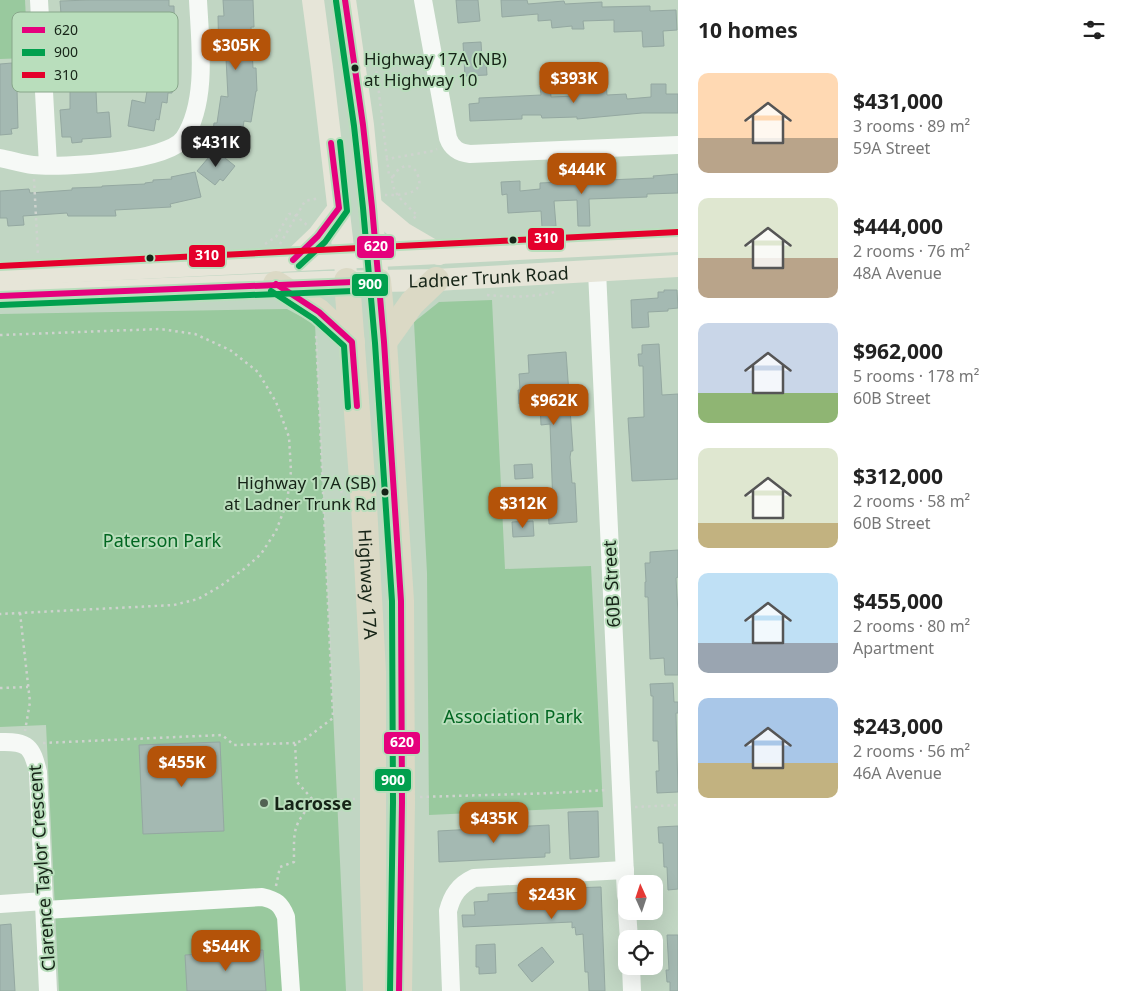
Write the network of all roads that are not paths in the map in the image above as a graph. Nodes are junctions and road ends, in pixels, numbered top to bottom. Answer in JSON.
{"nodes":[{"id":1,"x":198,"y":0,"type":"edge"},
{"id":2,"x":313,"y":0,"type":"edge"},
{"id":3,"x":345,"y":0,"type":"edge"},
{"id":4,"x":423,"y":0,"type":"edge"},
{"id":5,"x":40,"y":92,"type":"edge"},
{"id":6,"x":678,"y":145,"type":"edge"},
{"id":7,"x":0,"y":158,"type":"edge"},
{"id":8,"x":40,"y":165,"type":"junction"},
{"id":9,"x":372,"y":207,"type":"junction"},
{"id":10,"x":339,"y":208,"type":"junction"},
{"id":11,"x":677,"y":240,"type":"edge"},
{"id":12,"x":439,"y":254,"type":"junction"},
{"id":13,"x":293,"y":260,"type":"junction"},
{"id":14,"x":678,"y":266,"type":"edge"},
{"id":15,"x":377,"y":269,"type":"junction"},
{"id":16,"x":346,"y":270,"type":"junction"},
{"id":17,"x":597,"y":271,"type":"junction"},
{"id":18,"x":0,"y":275,"type":"edge"},
{"id":19,"x":436,"y":280,"type":"junction"},
{"id":20,"x":276,"y":284,"type":"junction"},
{"id":21,"x":0,"y":296,"type":"edge"},
{"id":22,"x":352,"y":342,"type":"junction"},
{"id":23,"x":384,"y":342,"type":"junction"},
{"id":24,"x":0,"y":742,"type":"edge"},
{"id":25,"x":625,"y":870,"type":"junction"},
{"id":26,"x":625,"y":875,"type":"edge"},
{"id":27,"x":0,"y":904,"type":"edge"},
{"id":28,"x":44,"y":905,"type":"junction"},
{"id":29,"x":631,"y":975,"type":"edge"},
{"id":30,"x":48,"y":991,"type":"edge"},
{"id":31,"x":292,"y":991,"type":"edge"},
{"id":32,"x":376,"y":991,"type":"edge"},
{"id":33,"x":399,"y":991,"type":"edge"},
{"id":34,"x":451,"y":991,"type":"edge"},
{"id":35,"x":632,"y":991,"type":"edge"}],
"edges":[{"from":1,"to":8,"type":"street"},
{"from":2,"to":10,"type":"main road","name":"Highway 17A"},
{"from":3,"to":9,"type":"main road","name":"Highway 17A"},
{"from":4,"to":6,"type":"street"},
{"from":5,"to":8,"type":"street"},
{"from":7,"to":8,"type":"street"},
{"from":9,"to":12,"type":"main road"},
{"from":9,"to":15,"type":"main road","name":"Highway 17A"},
{"from":10,"to":13,"type":"main road"},
{"from":10,"to":16,"type":"main road","name":"Highway 17A"},
{"from":11,"to":12,"type":"main road","name":"Ladner Trunk Road"},
{"from":12,"to":15,"type":"main road","name":"Ladner Trunk Road"},
{"from":13,"to":16,"type":"main road","name":"Ladner Trunk Road"},
{"from":13,"to":18,"type":"main road","name":"Ladner Trunk Road"},
{"from":14,"to":17,"type":"main road","name":"Ladner Trunk Road"},
{"from":15,"to":16,"type":"main road","name":"Ladner Trunk Road"},
{"from":15,"to":19,"type":"main road","name":"Ladner Trunk Road"},
{"from":15,"to":23,"type":"highway","name":"Highway 17A"},
{"from":16,"to":20,"type":"main road","name":"Ladner Trunk Road"},
{"from":16,"to":22,"type":"highway","name":"Highway 17A"},
{"from":17,"to":19,"type":"main road","name":"Ladner Trunk Road"},
{"from":17,"to":25,"type":"street","name":"60B Street"},
{"from":19,"to":23,"type":"highway"},
{"from":20,"to":21,"type":"main road","name":"Ladner Trunk Road"},
{"from":20,"to":22,"type":"highway"},
{"from":22,"to":32,"type":"highway","name":"Highway 17A"},
{"from":23,"to":33,"type":"highway","name":"Highway 17A"},
{"from":24,"to":28,"type":"street","name":"Clarence Taylor Crescent"},
{"from":25,"to":26,"type":"street","name":"60B Street"},
{"from":25,"to":34,"type":"street"},
{"from":27,"to":28,"type":"street"},
{"from":28,"to":30,"type":"street","name":"Clarence Taylor Crescent"},
{"from":28,"to":31,"type":"street"},
{"from":29,"to":35,"type":"street"}]}
